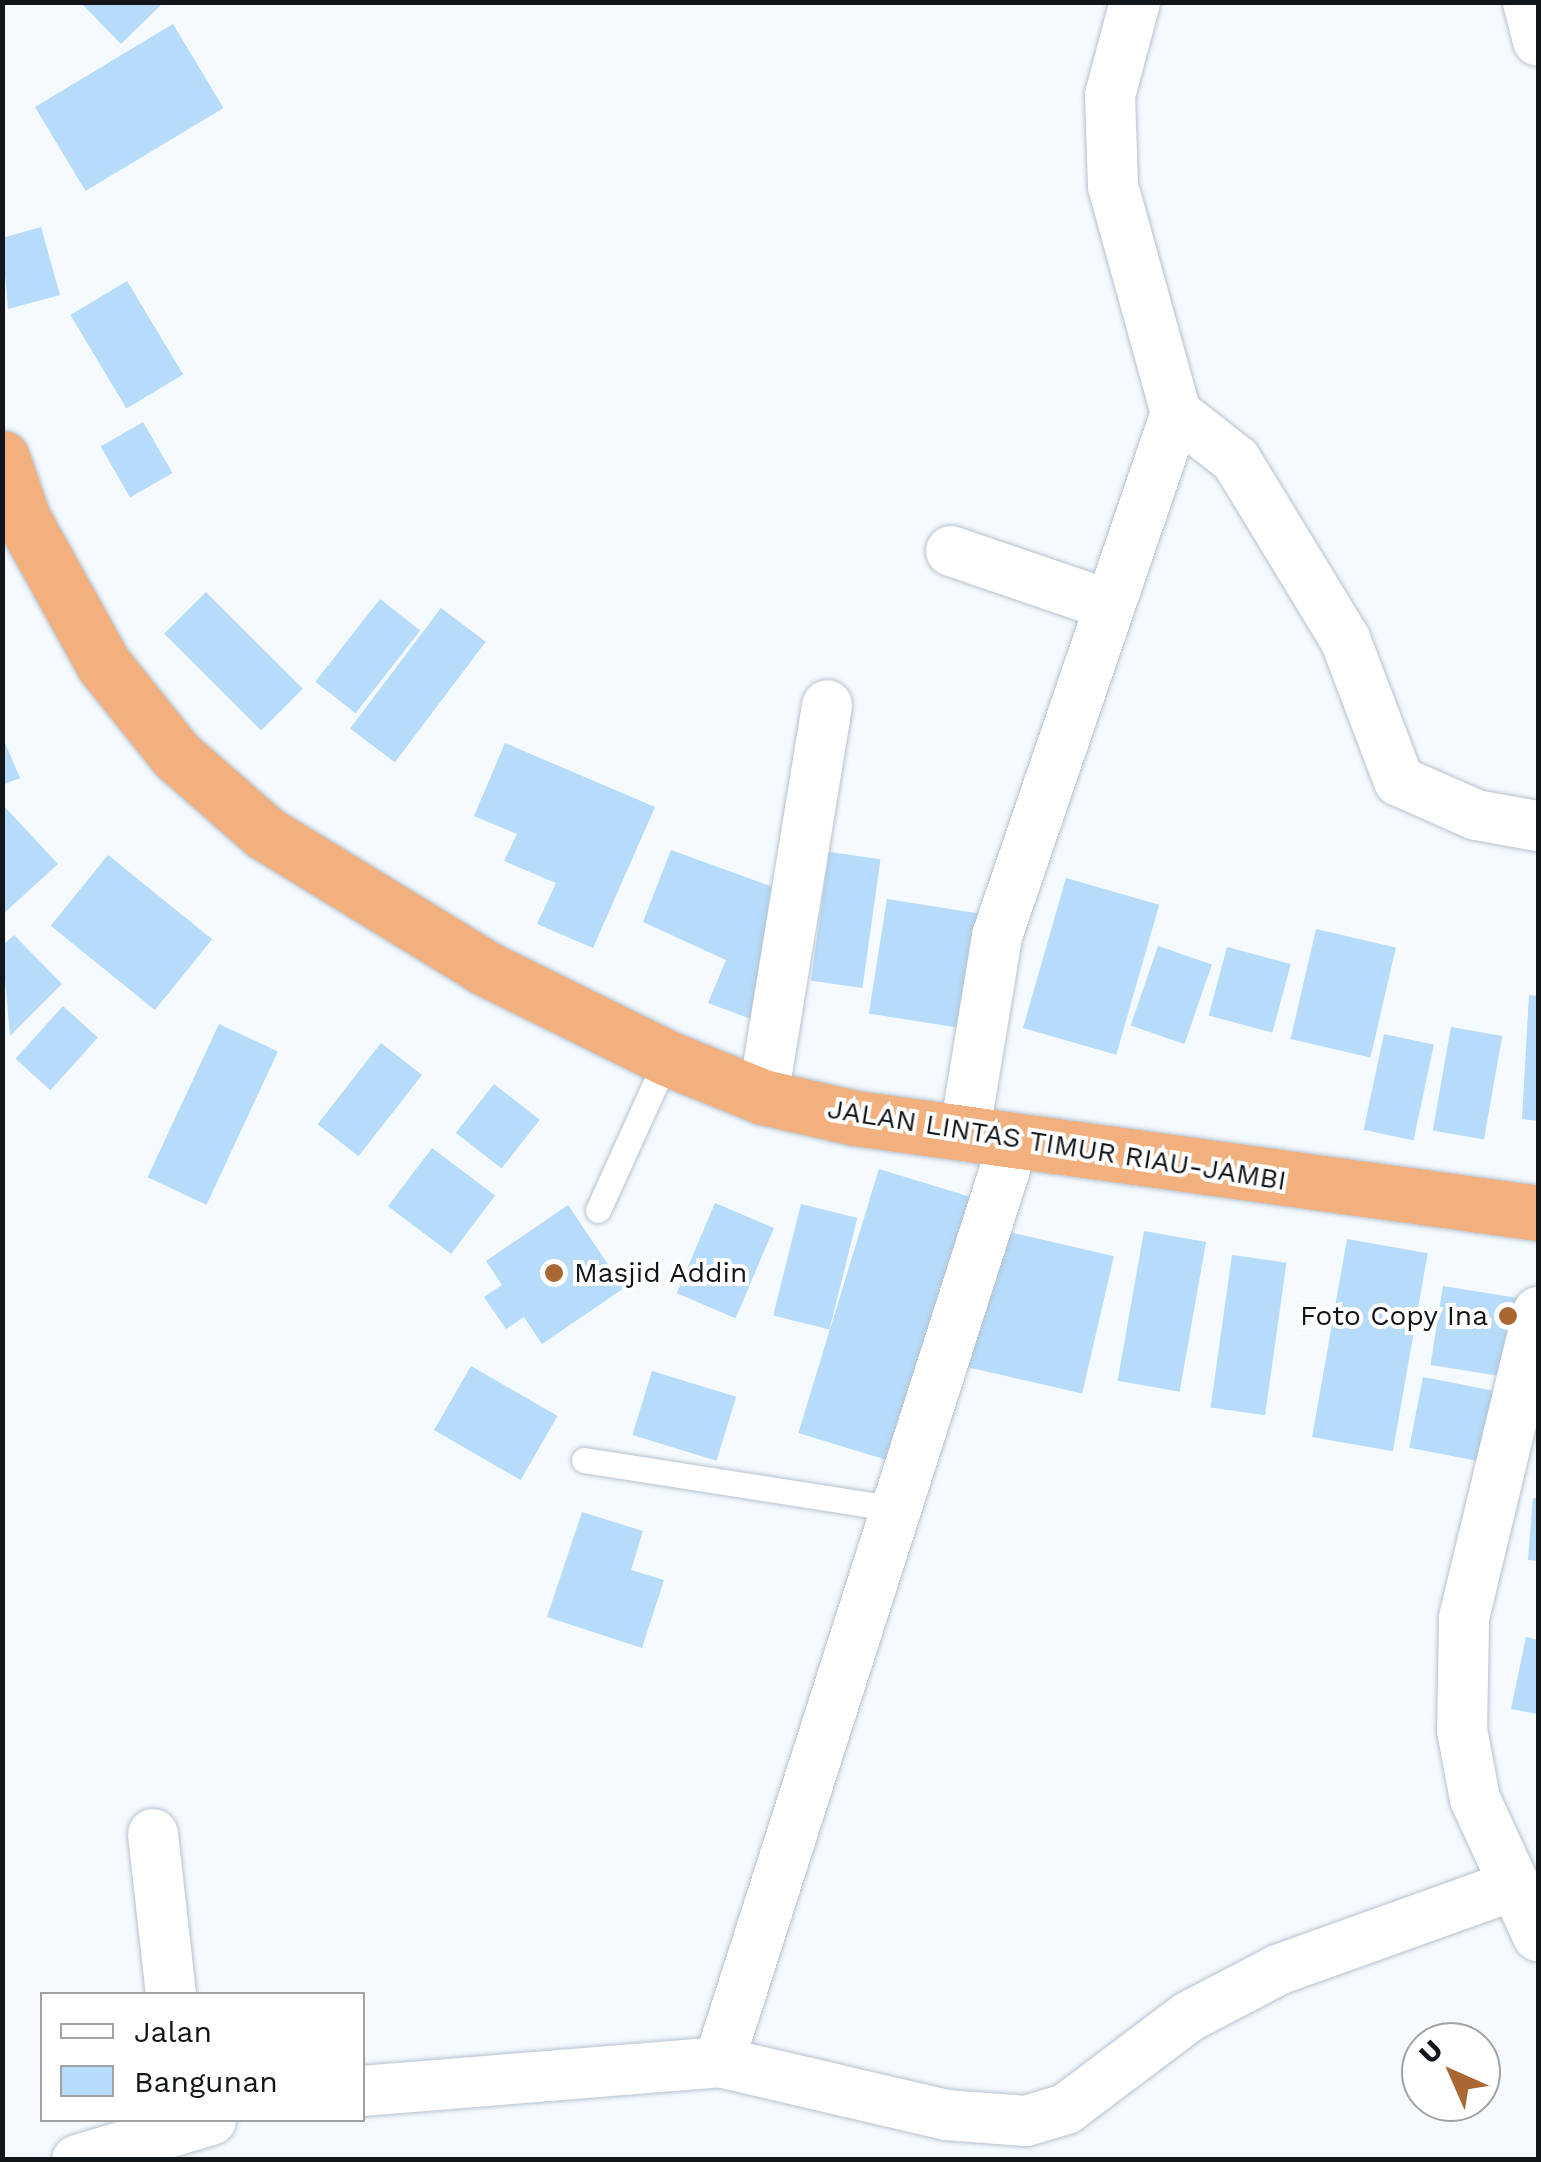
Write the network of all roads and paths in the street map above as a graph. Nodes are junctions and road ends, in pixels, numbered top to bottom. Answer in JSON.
{"nodes":[{"id":1,"x":1135,"y":2,"type":"edge"},
{"id":2,"x":1528,"y":2,"type":"edge"},
{"id":3,"x":1538,"y":40,"type":"edge"},
{"id":4,"x":1176,"y":413,"type":"junction"},
{"id":5,"x":2,"y":458,"type":"edge"},
{"id":6,"x":13,"y":522,"type":"edge"},
{"id":7,"x":951,"y":550,"type":"dead end"},
{"id":8,"x":1109,"y":604,"type":"junction"},
{"id":9,"x":827,"y":705,"type":"dead end"},
{"id":10,"x":1538,"y":826,"type":"edge"},
{"id":11,"x":668,"y":1058,"type":"junction"},
{"id":12,"x":764,"y":1096,"type":"junction"},
{"id":13,"x":988,"y":1140,"type":"junction"},
{"id":14,"x":598,"y":1210,"type":"dead end"},
{"id":15,"x":1538,"y":1212,"type":"edge"},
{"id":16,"x":1538,"y":1312,"type":"edge"},
{"id":17,"x":584,"y":1460,"type":"dead end"},
{"id":18,"x":898,"y":1509,"type":"junction"},
{"id":19,"x":153,"y":1834,"type":"dead end"},
{"id":20,"x":1512,"y":1886,"type":"junction"},
{"id":21,"x":1538,"y":1936,"type":"edge"},
{"id":22,"x":171,"y":1992,"type":"edge"},
{"id":23,"x":719,"y":2062,"type":"junction"},
{"id":24,"x":365,"y":2091,"type":"edge"},
{"id":25,"x":194,"y":2131,"type":"edge"},
{"id":26,"x":76,"y":2160,"type":"edge"}],
"edges":[{"from":1,"to":4,"type":"street"},
{"from":2,"to":3,"type":"street"},
{"from":4,"to":8,"type":"street"},
{"from":4,"to":10,"type":"street"},
{"from":5,"to":6,"type":"highway","name":"JALAN LINTAS TIMUR RIAU-JAMBI"},
{"from":6,"to":11,"type":"highway","name":"JALAN LINTAS TIMUR RIAU-JAMBI"},
{"from":7,"to":8,"type":"street"},
{"from":8,"to":13,"type":"street"},
{"from":9,"to":12,"type":"street"},
{"from":11,"to":12,"type":"highway","name":"JALAN LINTAS TIMUR RIAU-JAMBI"},
{"from":11,"to":14,"type":"lane"},
{"from":12,"to":13,"type":"highway","name":"JALAN LINTAS TIMUR RIAU-JAMBI"},
{"from":13,"to":15,"type":"highway","name":"JALAN LINTAS TIMUR RIAU-JAMBI"},
{"from":13,"to":18,"type":"street"},
{"from":16,"to":20,"type":"street"},
{"from":17,"to":18,"type":"lane"},
{"from":18,"to":23,"type":"street"},
{"from":19,"to":22,"type":"street"},
{"from":20,"to":21,"type":"street"},
{"from":20,"to":23,"type":"street"},
{"from":23,"to":24,"type":"street"},
{"from":25,"to":26,"type":"street"}]}
